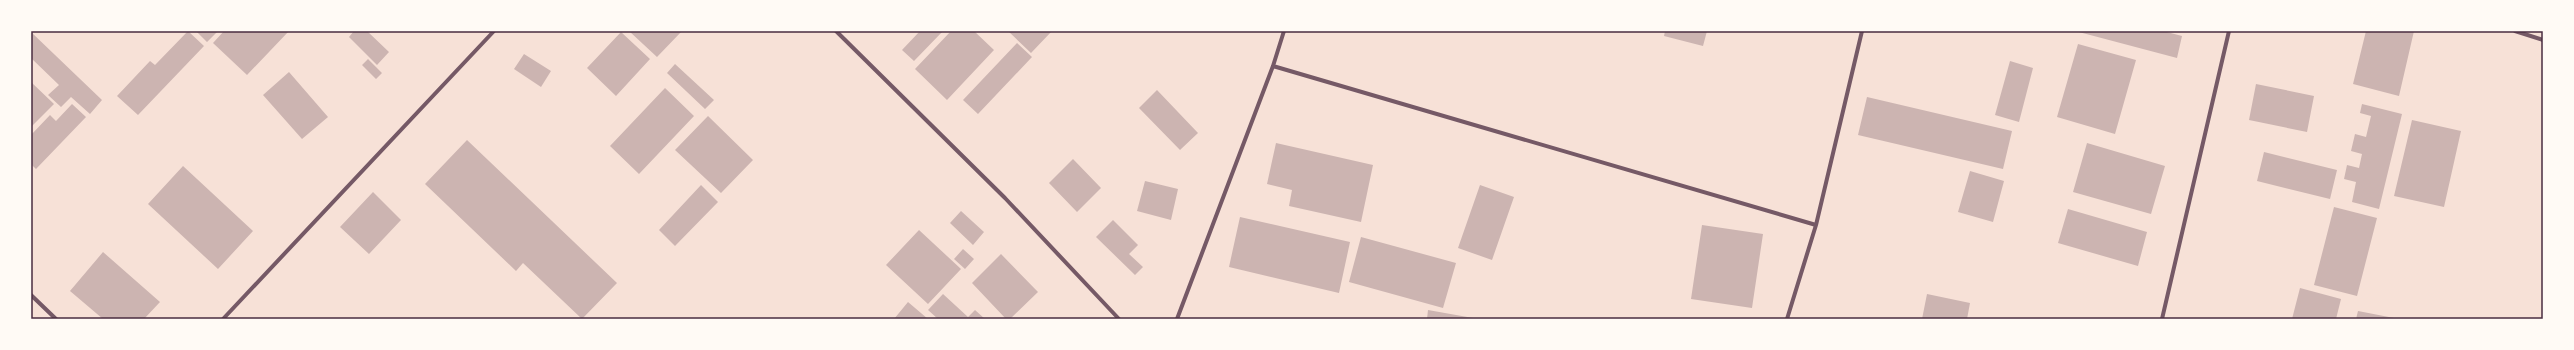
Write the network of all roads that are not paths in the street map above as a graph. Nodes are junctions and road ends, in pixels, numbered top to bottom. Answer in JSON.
{"nodes":[{"id":1,"x":494,"y":31,"type":"edge"},
{"id":2,"x":836,"y":31,"type":"edge"},
{"id":3,"x":1284,"y":31,"type":"edge"},
{"id":4,"x":1862,"y":31,"type":"edge"},
{"id":5,"x":2229,"y":31,"type":"edge"},
{"id":6,"x":2514,"y":31,"type":"edge"},
{"id":7,"x":2543,"y":40,"type":"edge"},
{"id":8,"x":1273,"y":66,"type":"junction"},
{"id":9,"x":1816,"y":225,"type":"junction"},
{"id":10,"x":31,"y":295,"type":"edge"},
{"id":11,"x":56,"y":319,"type":"edge"},
{"id":12,"x":223,"y":319,"type":"edge"},
{"id":13,"x":1119,"y":319,"type":"edge"},
{"id":14,"x":1177,"y":319,"type":"edge"},
{"id":15,"x":1787,"y":319,"type":"edge"},
{"id":16,"x":2162,"y":319,"type":"edge"}],
"edges":[{"from":1,"to":12,"type":"street"},
{"from":2,"to":13,"type":"street"},
{"from":3,"to":8,"type":"street"},
{"from":4,"to":9,"type":"street"},
{"from":5,"to":16,"type":"street"},
{"from":6,"to":7,"type":"street"},
{"from":8,"to":9,"type":"street"},
{"from":8,"to":14,"type":"street"},
{"from":9,"to":15,"type":"street"},
{"from":10,"to":11,"type":"street"}]}
